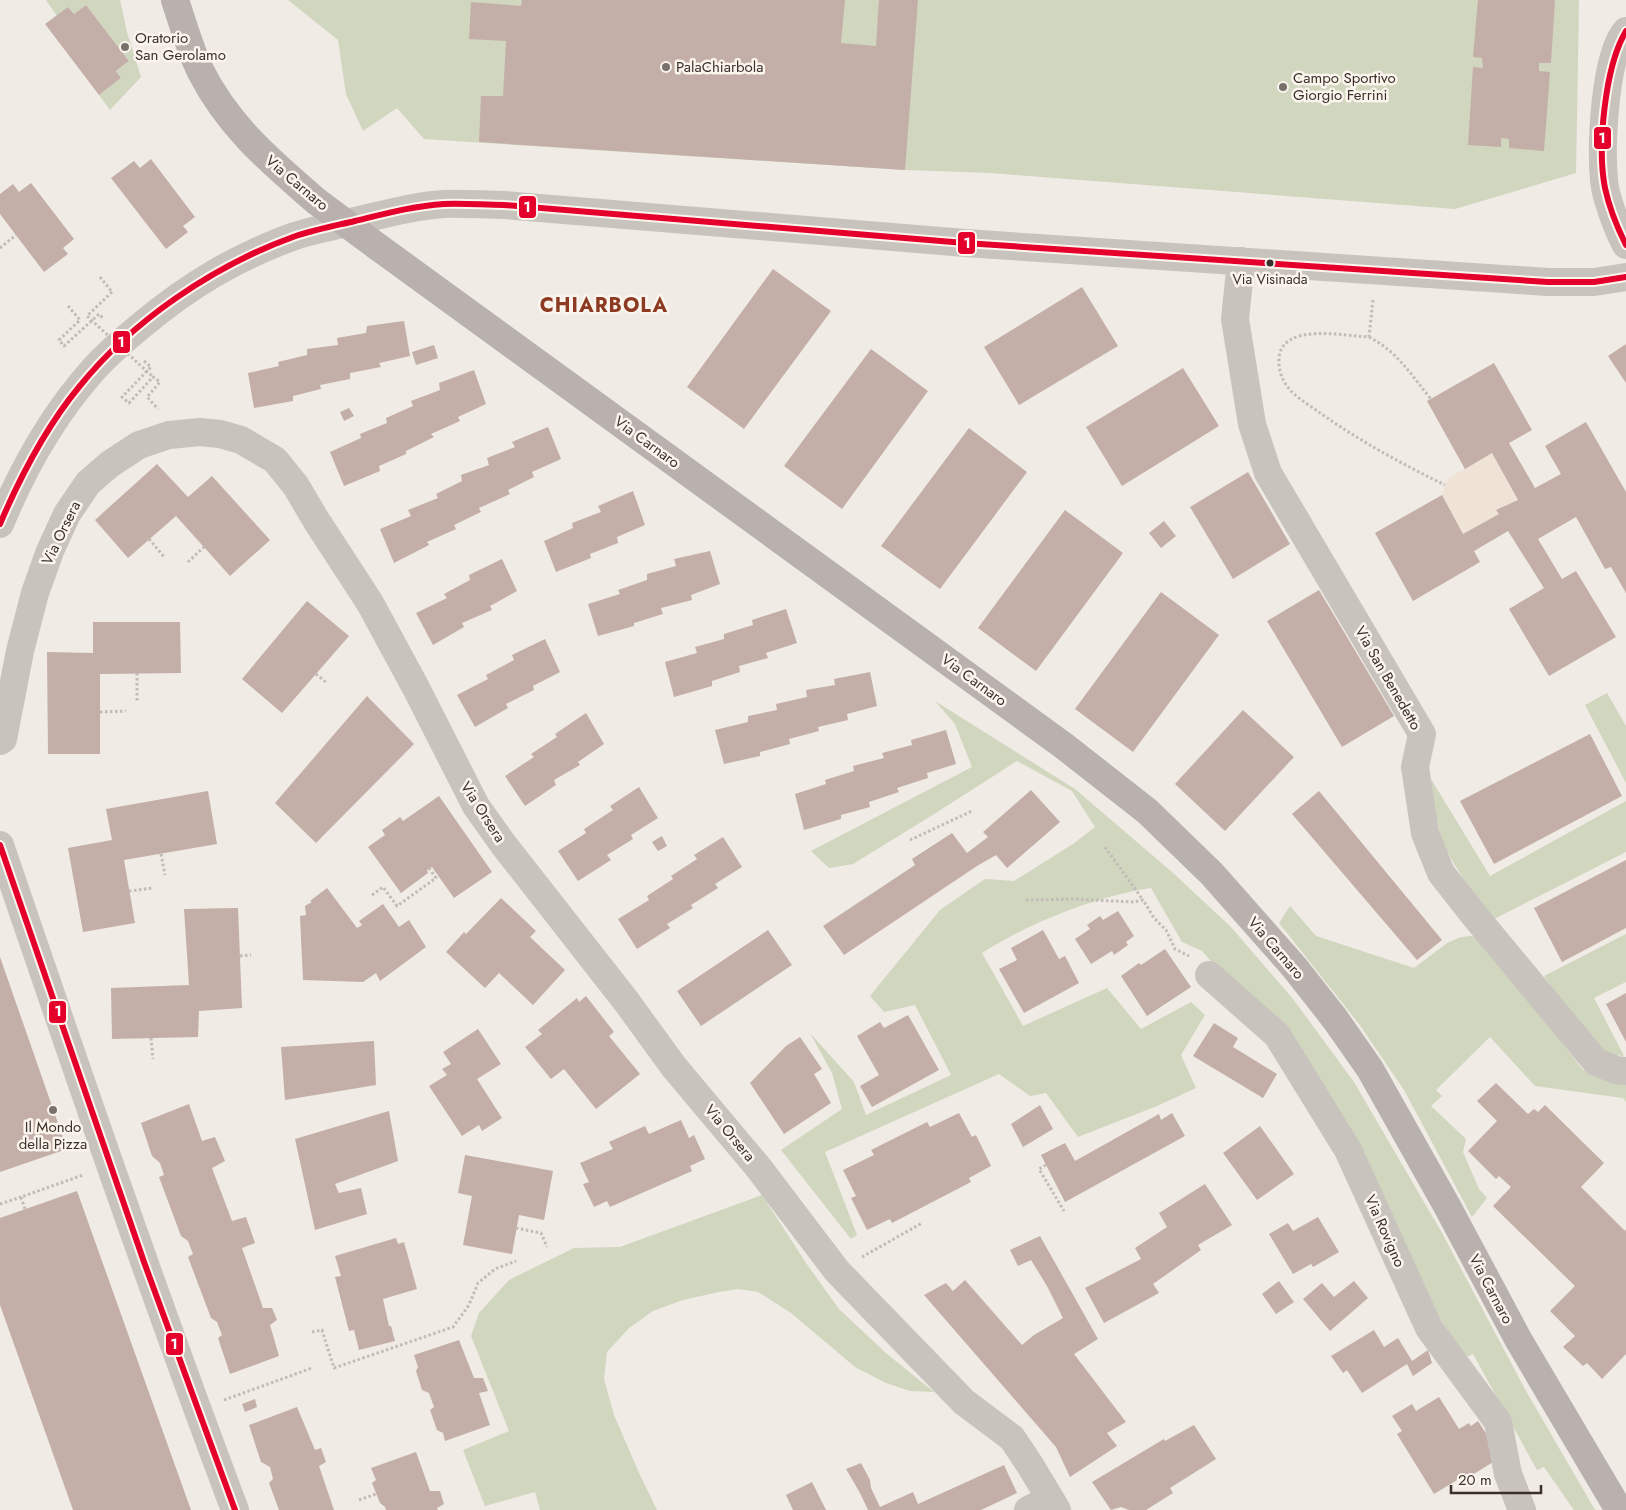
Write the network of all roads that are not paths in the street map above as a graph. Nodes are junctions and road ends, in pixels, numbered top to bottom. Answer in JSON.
{"nodes":[{"id":1,"x":175,"y":0,"type":"edge"},
{"id":2,"x":1626,"y":31,"type":"edge"},
{"id":3,"x":1626,"y":245,"type":"edge"},
{"id":4,"x":1241,"y":261,"type":"junction"},
{"id":5,"x":1626,"y":277,"type":"edge"},
{"id":6,"x":0,"y":524,"type":"edge"},
{"id":7,"x":0,"y":742,"type":"edge"},
{"id":8,"x":0,"y":845,"type":"edge"},
{"id":9,"x":1209,"y":975,"type":"road end"},
{"id":10,"x":1626,"y":1072,"type":"edge"},
{"id":11,"x":1045,"y":1506,"type":"edge"},
{"id":12,"x":236,"y":1510,"type":"edge"},
{"id":13,"x":1522,"y":1510,"type":"edge"},
{"id":14,"x":1619,"y":1510,"type":"edge"}],
"edges":[{"from":1,"to":14,"type":"main road","name":"Via Carnaro","bridge":true},
{"from":2,"to":3,"type":"street"},
{"from":4,"to":5,"type":"street"},
{"from":4,"to":6,"type":"street"},
{"from":4,"to":10,"type":"street","name":"Via San Benedetto"},
{"from":7,"to":11,"type":"street","name":"Via Orsera"},
{"from":8,"to":12,"type":"street"},
{"from":9,"to":13,"type":"street","name":"Via Rovigno"}]}
